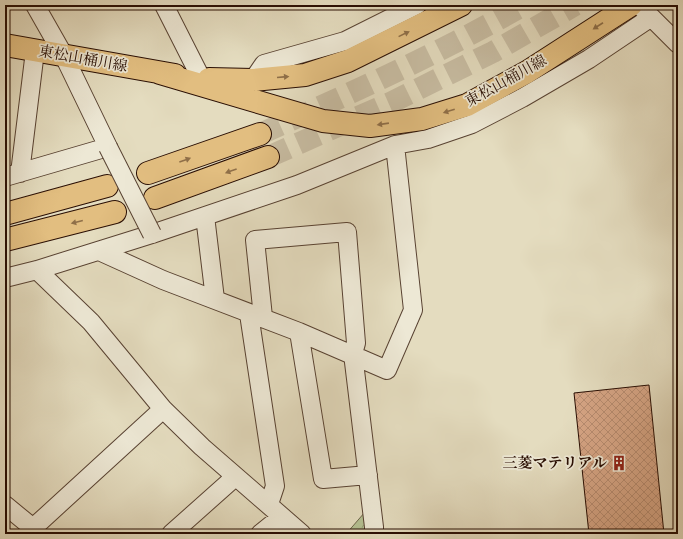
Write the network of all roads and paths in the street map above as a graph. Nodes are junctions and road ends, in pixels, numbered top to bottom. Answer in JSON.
{"nodes":[{"id":1,"x":35,"y":5,"type":"edge"},
{"id":2,"x":164,"y":5,"type":"edge"},
{"id":3,"x":417,"y":5,"type":"edge"},
{"id":4,"x":461,"y":5,"type":"edge"},
{"id":5,"x":631,"y":5,"type":"edge"},
{"id":6,"x":645,"y":11,"type":"edge"},
{"id":7,"x":678,"y":44,"type":"edge"},
{"id":8,"x":5,"y":45,"type":"edge"},
{"id":9,"x":35,"y":51,"type":"junction"},
{"id":10,"x":64,"y":56,"type":"junction"},
{"id":11,"x":160,"y":73,"type":"junction"},
{"id":12,"x":201,"y":78,"type":"junction"},
{"id":13,"x":253,"y":80,"type":"junction"},
{"id":14,"x":260,"y":134,"type":"tunnel mouth"},
{"id":15,"x":395,"y":145,"type":"junction"},
{"id":16,"x":108,"y":147,"type":"junction"},
{"id":17,"x":268,"y":157,"type":"tunnel mouth"},
{"id":18,"x":148,"y":173,"type":"dead end"},
{"id":19,"x":13,"y":175,"type":"edge"},
{"id":20,"x":107,"y":186,"type":"dead end"},
{"id":21,"x":155,"y":198,"type":"dead end"},
{"id":22,"x":115,"y":212,"type":"dead end"},
{"id":23,"x":5,"y":214,"type":"edge"},
{"id":24,"x":205,"y":216,"type":"junction"},
{"id":25,"x":152,"y":234,"type":"junction"},
{"id":26,"x":5,"y":240,"type":"edge"},
{"id":27,"x":99,"y":251,"type":"junction"},
{"id":28,"x":37,"y":270,"type":"junction"},
{"id":29,"x":5,"y":278,"type":"edge"},
{"id":30,"x":215,"y":299,"type":"junction"},
{"id":31,"x":256,"y":316,"type":"junction"},
{"id":32,"x":299,"y":332,"type":"junction"},
{"id":33,"x":353,"y":354,"type":"junction"},
{"id":34,"x":163,"y":409,"type":"junction"},
{"id":35,"x":368,"y":475,"type":"junction"},
{"id":36,"x":235,"y":477,"type":"junction"},
{"id":37,"x":5,"y":505,"type":"edge"},
{"id":38,"x":275,"y":511,"type":"junction"},
{"id":39,"x":36,"y":531,"type":"edge"},
{"id":40,"x":178,"y":532,"type":"edge"},
{"id":41,"x":260,"y":534,"type":"edge"},
{"id":42,"x":302,"y":534,"type":"edge"},
{"id":43,"x":374,"y":534,"type":"edge"}],
"edges":[{"from":1,"to":10,"type":"street"},
{"from":2,"to":12,"type":"street"},
{"from":3,"to":13,"type":"street"},
{"from":13,"to":4,"type":"main road","name":"東松山桶川線","one_way":true},
{"from":5,"to":11,"type":"main road","name":"東松山桶川線","one_way":true},
{"from":6,"to":7,"type":"street"},
{"from":6,"to":15,"type":"street"},
{"from":8,"to":9,"type":"main road","name":"東松山桶川線"},
{"from":9,"to":10,"type":"main road","name":"東松山桶川線"},
{"from":9,"to":19,"type":"street"},
{"from":10,"to":11,"type":"main road","name":"東松山桶川線"},
{"from":10,"to":16,"type":"street"},
{"from":11,"to":12,"type":"main road","name":"東松山桶川線"},
{"from":12,"to":13,"type":"main road","name":"東松山桶川線"},
{"from":18,"to":14,"type":"main road","one_way":true},
{"from":15,"to":24,"type":"street"},
{"from":15,"to":33,"type":"street"},
{"from":16,"to":19,"type":"street"},
{"from":16,"to":25,"type":"street","bridge":true},
{"from":17,"to":21,"type":"main road","one_way":true},
{"from":20,"to":23,"type":"main road"},
{"from":22,"to":26,"type":"main road","one_way":true},
{"from":24,"to":25,"type":"street"},
{"from":24,"to":30,"type":"street"},
{"from":25,"to":27,"type":"street"},
{"from":27,"to":28,"type":"street"},
{"from":27,"to":30,"type":"street"},
{"from":28,"to":29,"type":"street"},
{"from":28,"to":34,"type":"street"},
{"from":30,"to":31,"type":"street"},
{"from":31,"to":32,"type":"street"},
{"from":31,"to":33,"type":"street"},
{"from":31,"to":38,"type":"street"},
{"from":32,"to":33,"type":"street"},
{"from":32,"to":35,"type":"street"},
{"from":33,"to":35,"type":"street"},
{"from":34,"to":36,"type":"street"},
{"from":34,"to":39,"type":"street"},
{"from":35,"to":43,"type":"street"},
{"from":36,"to":38,"type":"street"},
{"from":36,"to":40,"type":"street"},
{"from":37,"to":39,"type":"street"},
{"from":38,"to":41,"type":"street"},
{"from":38,"to":42,"type":"street"}]}
